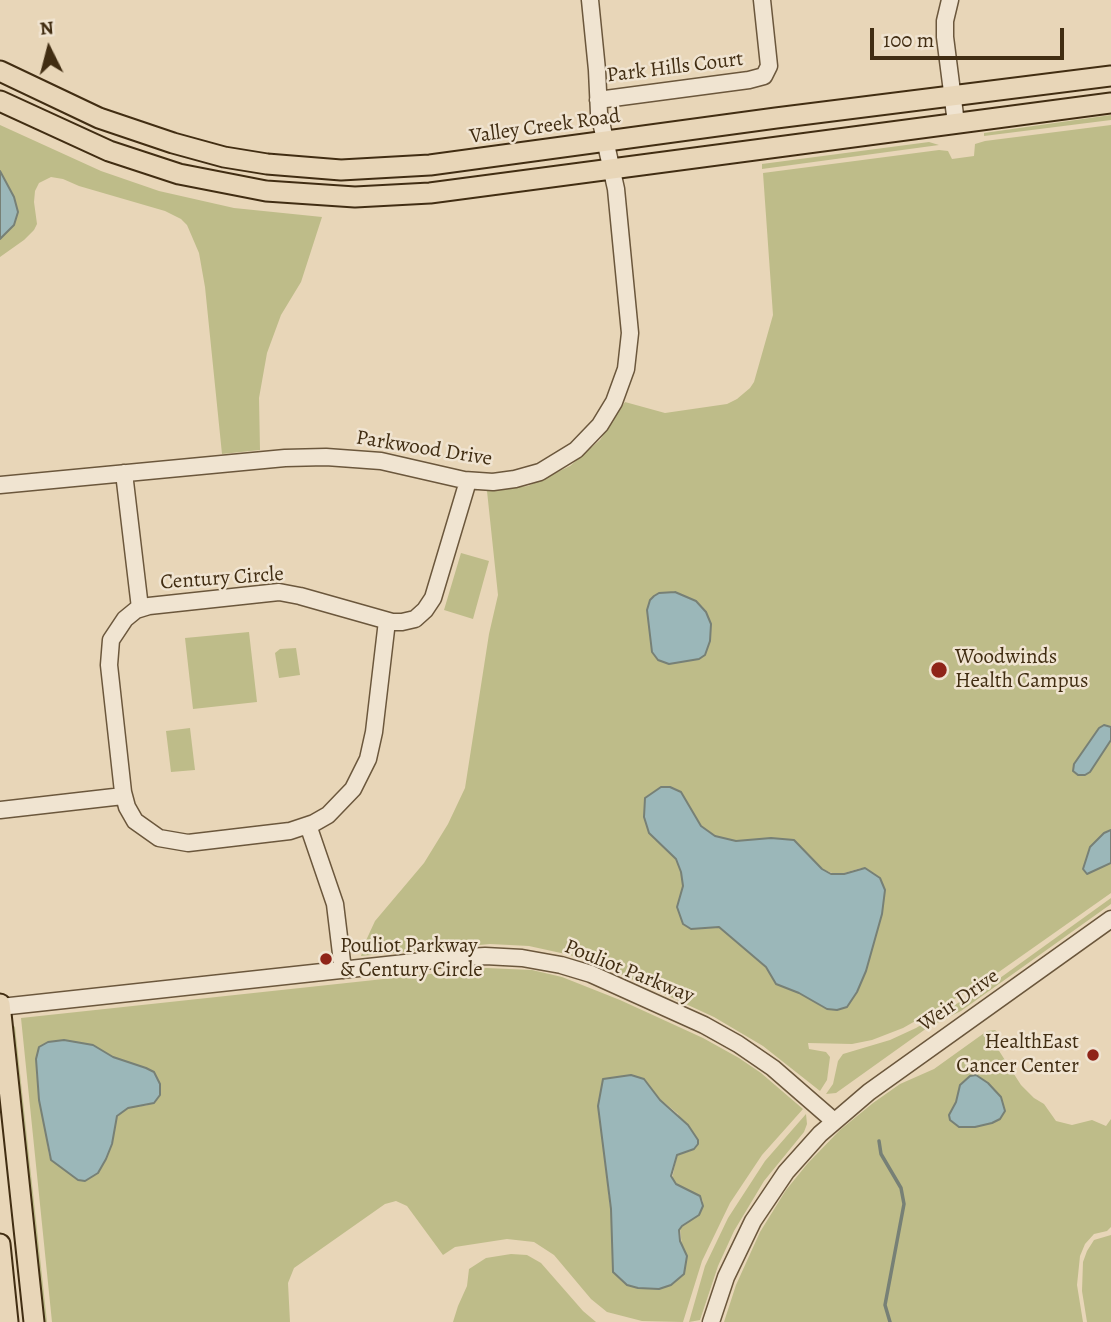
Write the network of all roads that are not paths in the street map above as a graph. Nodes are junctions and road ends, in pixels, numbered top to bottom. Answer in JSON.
{"nodes":[{"id":1,"x":590,"y":0,"type":"edge"},
{"id":2,"x":762,"y":0,"type":"edge"},
{"id":3,"x":950,"y":0,"type":"edge"},
{"id":4,"x":0,"y":71,"type":"edge"},
{"id":5,"x":1111,"y":76,"type":"edge"},
{"id":6,"x":952,"y":96,"type":"junction"},
{"id":7,"x":598,"y":100,"type":"junction"},
{"id":8,"x":0,"y":101,"type":"edge"},
{"id":9,"x":1111,"y":103,"type":"edge"},
{"id":10,"x":956,"y":123,"type":"junction"},
{"id":11,"x":605,"y":142,"type":"junction"},
{"id":12,"x":612,"y":169,"type":"junction"},
{"id":13,"x":124,"y":473,"type":"junction"},
{"id":14,"x":468,"y":481,"type":"junction"},
{"id":15,"x":0,"y":485,"type":"edge"},
{"id":16,"x":140,"y":608,"type":"junction"},
{"id":17,"x":387,"y":621,"type":"junction"},
{"id":18,"x":123,"y":796,"type":"junction"},
{"id":19,"x":0,"y":810,"type":"edge"},
{"id":20,"x":308,"y":825,"type":"junction"},
{"id":21,"x":1111,"y":919,"type":"edge"},
{"id":22,"x":343,"y":970,"type":"junction"},
{"id":23,"x":0,"y":1006,"type":"edge"},
{"id":24,"x":834,"y":1121,"type":"junction"},
{"id":25,"x":0,"y":1244,"type":"edge"},
{"id":26,"x":8,"y":1322,"type":"edge"},
{"id":27,"x":34,"y":1322,"type":"edge"},
{"id":28,"x":711,"y":1322,"type":"edge"}],
"edges":[{"from":1,"to":7,"type":"street","name":"Parkwood Drive"},
{"from":2,"to":7,"type":"street","name":"Park Hills Court"},
{"from":3,"to":6,"type":"street"},
{"from":4,"to":11,"type":"main road","name":"Valley Creek Road"},
{"from":5,"to":6,"type":"main road","name":"Valley Creek Road"},
{"from":6,"to":10,"type":"street"},
{"from":6,"to":11,"type":"main road","name":"Valley Creek Road"},
{"from":7,"to":11,"type":"street","name":"Parkwood Drive"},
{"from":8,"to":12,"type":"main road"},
{"from":9,"to":10,"type":"main road"},
{"from":10,"to":12,"type":"main road"},
{"from":11,"to":12,"type":"street","name":"Parkwood Drive"},
{"from":12,"to":14,"type":"street","name":"Parkwood Drive"},
{"from":13,"to":14,"type":"street","name":"Parkwood Drive"},
{"from":13,"to":15,"type":"street","name":"Parkwood Drive"},
{"from":13,"to":16,"type":"street","name":"Century Circle"},
{"from":14,"to":17,"type":"street","name":"Century Circle"},
{"from":16,"to":17,"type":"street","name":"Century Circle"},
{"from":16,"to":18,"type":"street","name":"Century Circle"},
{"from":17,"to":20,"type":"street","name":"Century Circle"},
{"from":18,"to":19,"type":"street"},
{"from":18,"to":20,"type":"street","name":"Century Circle"},
{"from":20,"to":22,"type":"street"},
{"from":21,"to":24,"type":"street","name":"Weir Drive"},
{"from":22,"to":23,"type":"street","name":"Pouliot Parkway"},
{"from":22,"to":24,"type":"street","name":"Pouliot Parkway"},
{"from":23,"to":27,"type":"main road"},
{"from":24,"to":28,"type":"street","name":"Weir Drive"},
{"from":25,"to":26,"type":"main road"}]}
